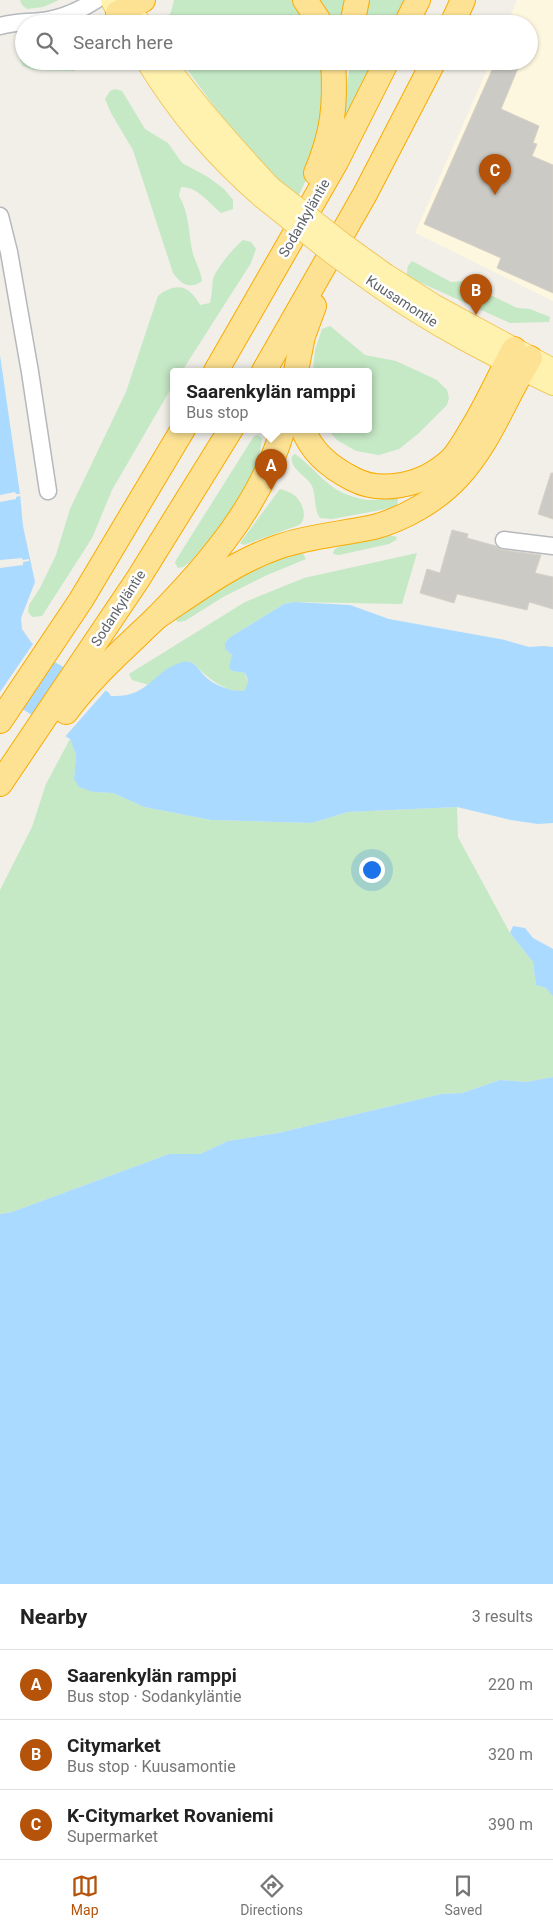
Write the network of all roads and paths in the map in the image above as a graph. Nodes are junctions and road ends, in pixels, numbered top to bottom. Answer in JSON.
{"nodes":[{"id":1,"x":96,"y":0,"type":"edge"},
{"id":2,"x":305,"y":0,"type":"edge"},
{"id":3,"x":357,"y":0,"type":"edge"},
{"id":4,"x":418,"y":0,"type":"edge"},
{"id":5,"x":463,"y":0,"type":"edge"},
{"id":6,"x":66,"y":15,"type":"edge"},
{"id":7,"x":315,"y":15,"type":"edge"},
{"id":8,"x":354,"y":15,"type":"edge"},
{"id":9,"x":410,"y":15,"type":"edge"},
{"id":10,"x":456,"y":15,"type":"edge"},
{"id":11,"x":152,"y":70,"type":"edge"},
{"id":12,"x":172,"y":70,"type":"edge"},
{"id":13,"x":334,"y":70,"type":"edge"},
{"id":14,"x":342,"y":70,"type":"edge"},
{"id":15,"x":382,"y":70,"type":"edge"},
{"id":16,"x":429,"y":70,"type":"edge"},
{"id":17,"x":335,"y":96,"type":"junction"},
{"id":18,"x":266,"y":193,"type":"junction"},
{"id":19,"x":316,"y":197,"type":"junction"},
{"id":20,"x":0,"y":216,"type":"edge"},
{"id":21,"x":319,"y":273,"type":"junction"},
{"id":22,"x":518,"y":360,"type":"junction"},
{"id":23,"x":218,"y":368,"type":"edge"},
{"id":24,"x":266,"y":368,"type":"edge"},
{"id":25,"x":297,"y":368,"type":"edge"},
{"id":26,"x":553,"y":369,"type":"edge"},
{"id":27,"x":553,"y":385,"type":"edge"},
{"id":28,"x":181,"y":433,"type":"edge"},
{"id":29,"x":228,"y":433,"type":"edge"},
{"id":30,"x":282,"y":433,"type":"edge"},
{"id":31,"x":305,"y":433,"type":"edge"},
{"id":32,"x":48,"y":491,"type":"dead end"},
{"id":33,"x":504,"y":540,"type":"dead end"},
{"id":34,"x":553,"y":546,"type":"edge"},
{"id":35,"x":157,"y":617,"type":"junction"},
{"id":36,"x":96,"y":662,"type":"junction"},
{"id":37,"x":2,"y":718,"type":"edge"},
{"id":38,"x":0,"y":784,"type":"edge"}],
"edges":[{"from":1,"to":6,"type":"street"},
{"from":2,"to":7,"type":"highway"},
{"from":3,"to":8,"type":"highway"},
{"from":4,"to":9,"type":"highway"},
{"from":5,"to":10,"type":"highway"},
{"from":11,"to":18,"type":"main road"},
{"from":12,"to":18,"type":"main road"},
{"from":13,"to":17,"type":"highway"},
{"from":14,"to":17,"type":"highway"},
{"from":15,"to":19,"type":"highway","name":"Sodankyläntie"},
{"from":16,"to":21,"type":"highway"},
{"from":17,"to":19,"type":"highway"},
{"from":18,"to":22,"type":"main road","name":"Kuusamontie","bridge":true},
{"from":19,"to":23,"type":"highway","name":"Sodankyläntie"},
{"from":20,"to":32,"type":"street"},
{"from":21,"to":24,"type":"highway"},
{"from":21,"to":25,"type":"highway"},
{"from":22,"to":26,"type":"main road","name":"Kuusamontie"},
{"from":22,"to":27,"type":"main road","name":"Kuusamontie"},
{"from":22,"to":31,"type":"highway"},
{"from":22,"to":35,"type":"highway"},
{"from":28,"to":37,"type":"highway"},
{"from":29,"to":36,"type":"highway","name":"Sodankyläntie"},
{"from":30,"to":35,"type":"highway"},
{"from":33,"to":34,"type":"street"},
{"from":35,"to":36,"type":"highway"},
{"from":36,"to":38,"type":"highway"}]}
